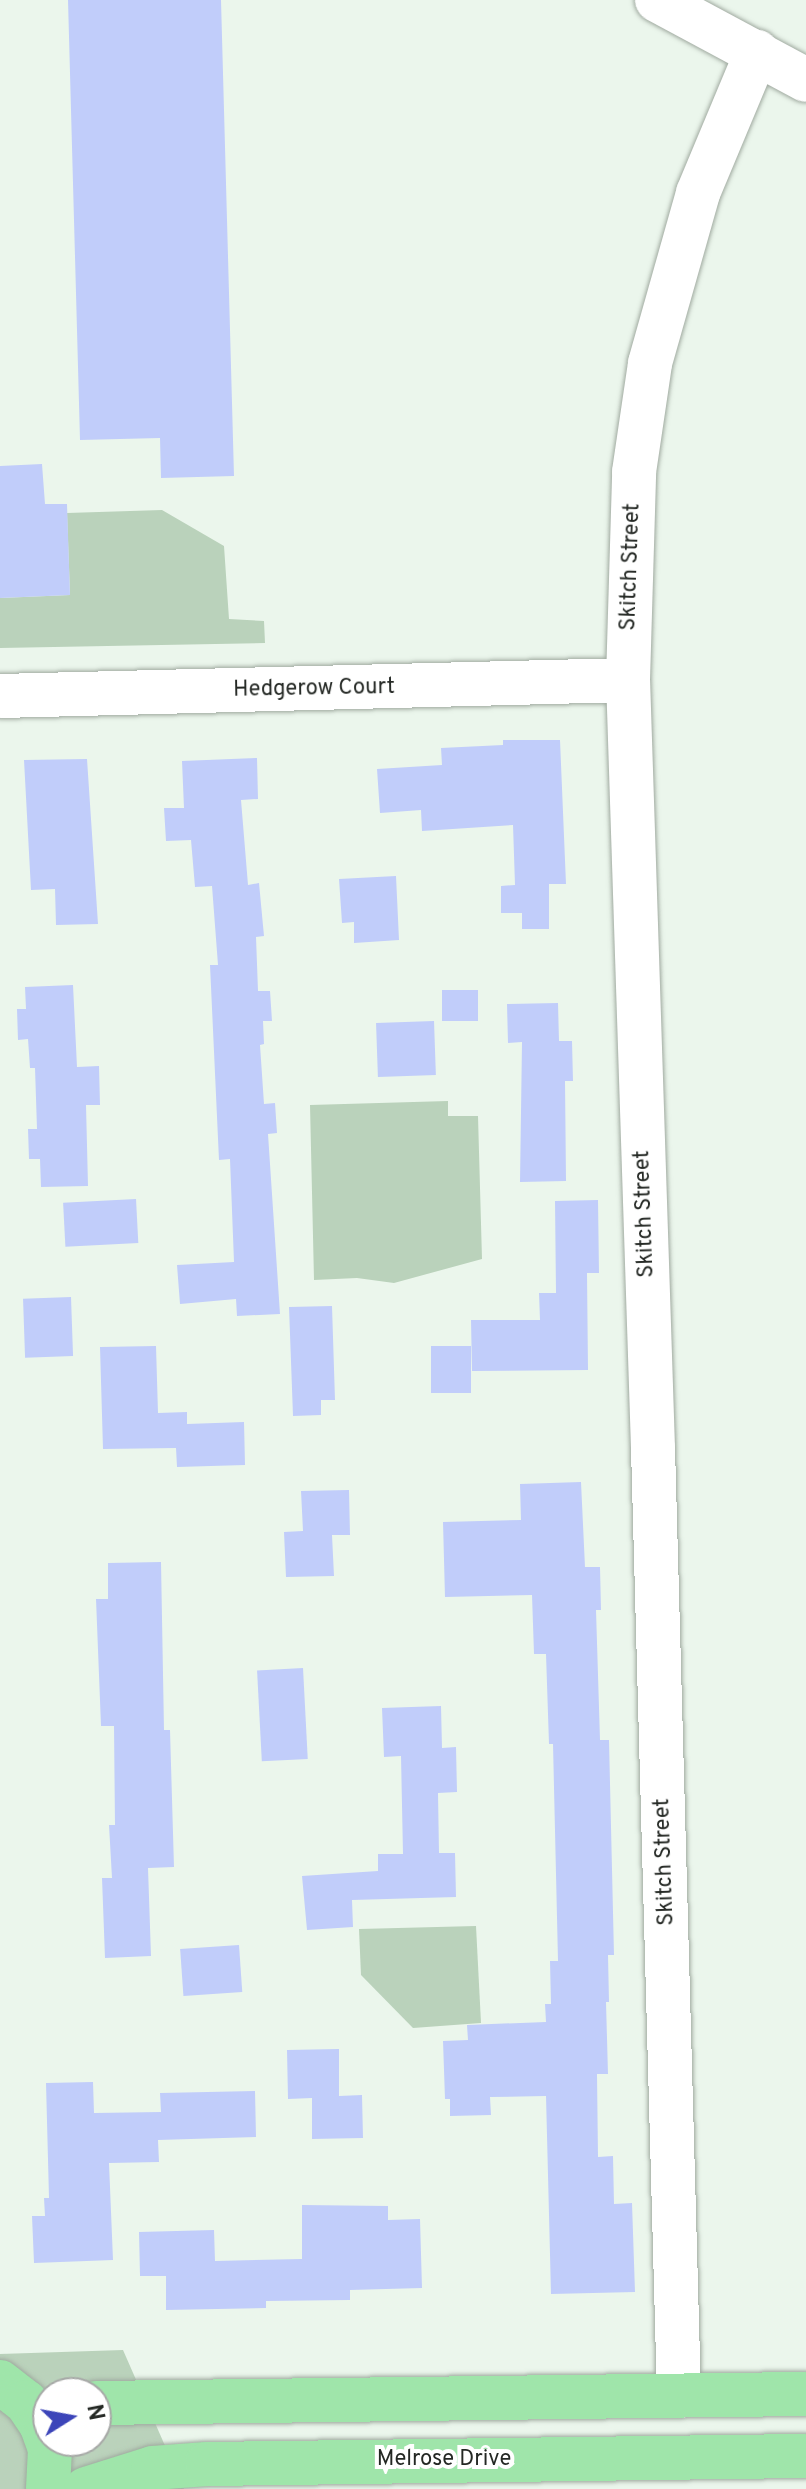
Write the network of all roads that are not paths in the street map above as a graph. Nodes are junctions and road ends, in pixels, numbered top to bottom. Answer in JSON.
{"nodes":[{"id":1,"x":657,"y":0,"type":"edge"},
{"id":2,"x":757,"y":52,"type":"junction"},
{"id":3,"x":806,"y":80,"type":"edge"},
{"id":4,"x":628,"y":680,"type":"junction"},
{"id":5,"x":0,"y":696,"type":"edge"},
{"id":6,"x":2,"y":2383,"type":"edge"},
{"id":7,"x":32,"y":2391,"type":"edge"},
{"id":8,"x":806,"y":2394,"type":"edge"},
{"id":9,"x":679,"y":2396,"type":"junction"},
{"id":10,"x":112,"y":2403,"type":"edge"},
{"id":11,"x":806,"y":2456,"type":"edge"},
{"id":12,"x":48,"y":2489,"type":"edge"},
{"id":13,"x":86,"y":2489,"type":"edge"}],
"edges":[{"from":1,"to":2,"type":"street"},
{"from":2,"to":3,"type":"street"},
{"from":2,"to":4,"type":"street","name":"Skitch Street"},
{"from":4,"to":5,"type":"street","name":"Hedgerow Court"},
{"from":4,"to":9,"type":"street","name":"Skitch Street"},
{"from":6,"to":7,"type":"main road"},
{"from":6,"to":12,"type":"main road"},
{"from":8,"to":9,"type":"main road"},
{"from":9,"to":10,"type":"main road"},
{"from":11,"to":13,"type":"main road","name":"Melrose Drive"}]}
